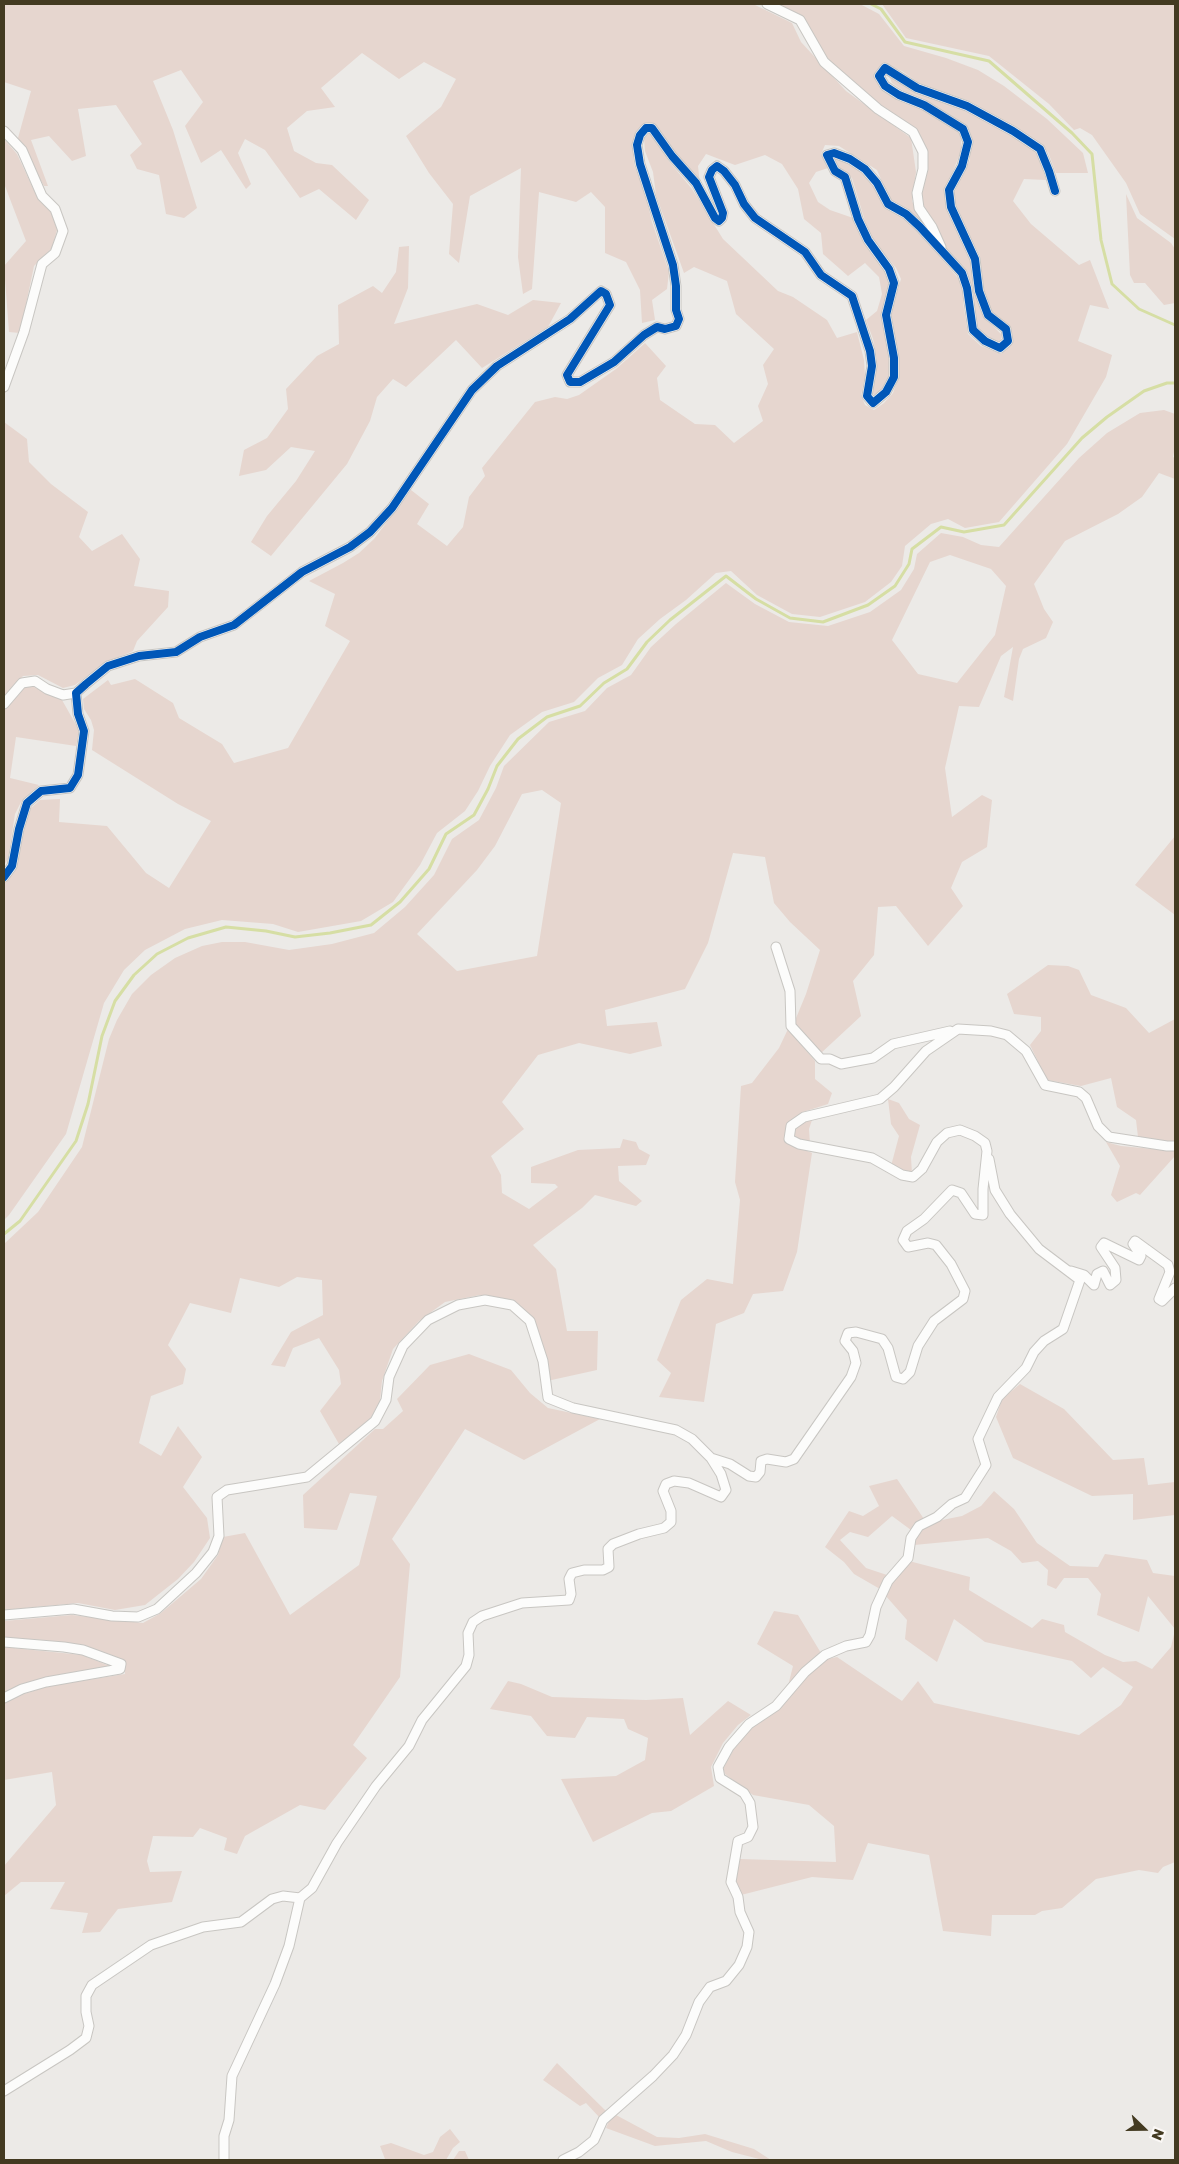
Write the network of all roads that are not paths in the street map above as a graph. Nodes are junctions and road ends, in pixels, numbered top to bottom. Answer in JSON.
{"nodes":[{"id":1,"x":768,"y":4,"type":"edge"},
{"id":2,"x":4,"y":131,"type":"edge"},
{"id":3,"x":1055,"y":191,"type":"dead end"},
{"id":4,"x":945,"y":256,"type":"junction"},
{"id":5,"x":4,"y":387,"type":"edge"},
{"id":6,"x":76,"y":693,"type":"junction"},
{"id":7,"x":4,"y":704,"type":"edge"},
{"id":8,"x":4,"y":877,"type":"edge"},
{"id":9,"x":776,"y":947,"type":"dead end"},
{"id":10,"x":958,"y":1029,"type":"junction"},
{"id":11,"x":1175,"y":1146,"type":"edge"},
{"id":12,"x":987,"y":1151,"type":"junction"},
{"id":13,"x":1066,"y":1269,"type":"junction"},
{"id":14,"x":1175,"y":1288,"type":"edge"},
{"id":15,"x":711,"y":1458,"type":"junction"},
{"id":16,"x":4,"y":1616,"type":"edge"},
{"id":17,"x":4,"y":1642,"type":"edge"},
{"id":18,"x":4,"y":1698,"type":"edge"},
{"id":19,"x":300,"y":1898,"type":"junction"},
{"id":20,"x":4,"y":2091,"type":"edge"},
{"id":21,"x":224,"y":2160,"type":"edge"},
{"id":22,"x":563,"y":2160,"type":"edge"}],
"edges":[{"from":1,"to":4,"type":"street"},
{"from":2,"to":5,"type":"street"},
{"from":3,"to":4,"type":"street"},
{"from":4,"to":6,"type":"street"},
{"from":6,"to":7,"type":"street"},
{"from":6,"to":8,"type":"street"},
{"from":9,"to":10,"type":"street"},
{"from":10,"to":11,"type":"street"},
{"from":10,"to":12,"type":"street"},
{"from":12,"to":13,"type":"street"},
{"from":12,"to":15,"type":"street"},
{"from":13,"to":14,"type":"street"},
{"from":13,"to":22,"type":"street"},
{"from":15,"to":16,"type":"street"},
{"from":15,"to":19,"type":"street"},
{"from":17,"to":18,"type":"street"},
{"from":19,"to":20,"type":"street"},
{"from":19,"to":21,"type":"street"}]}
